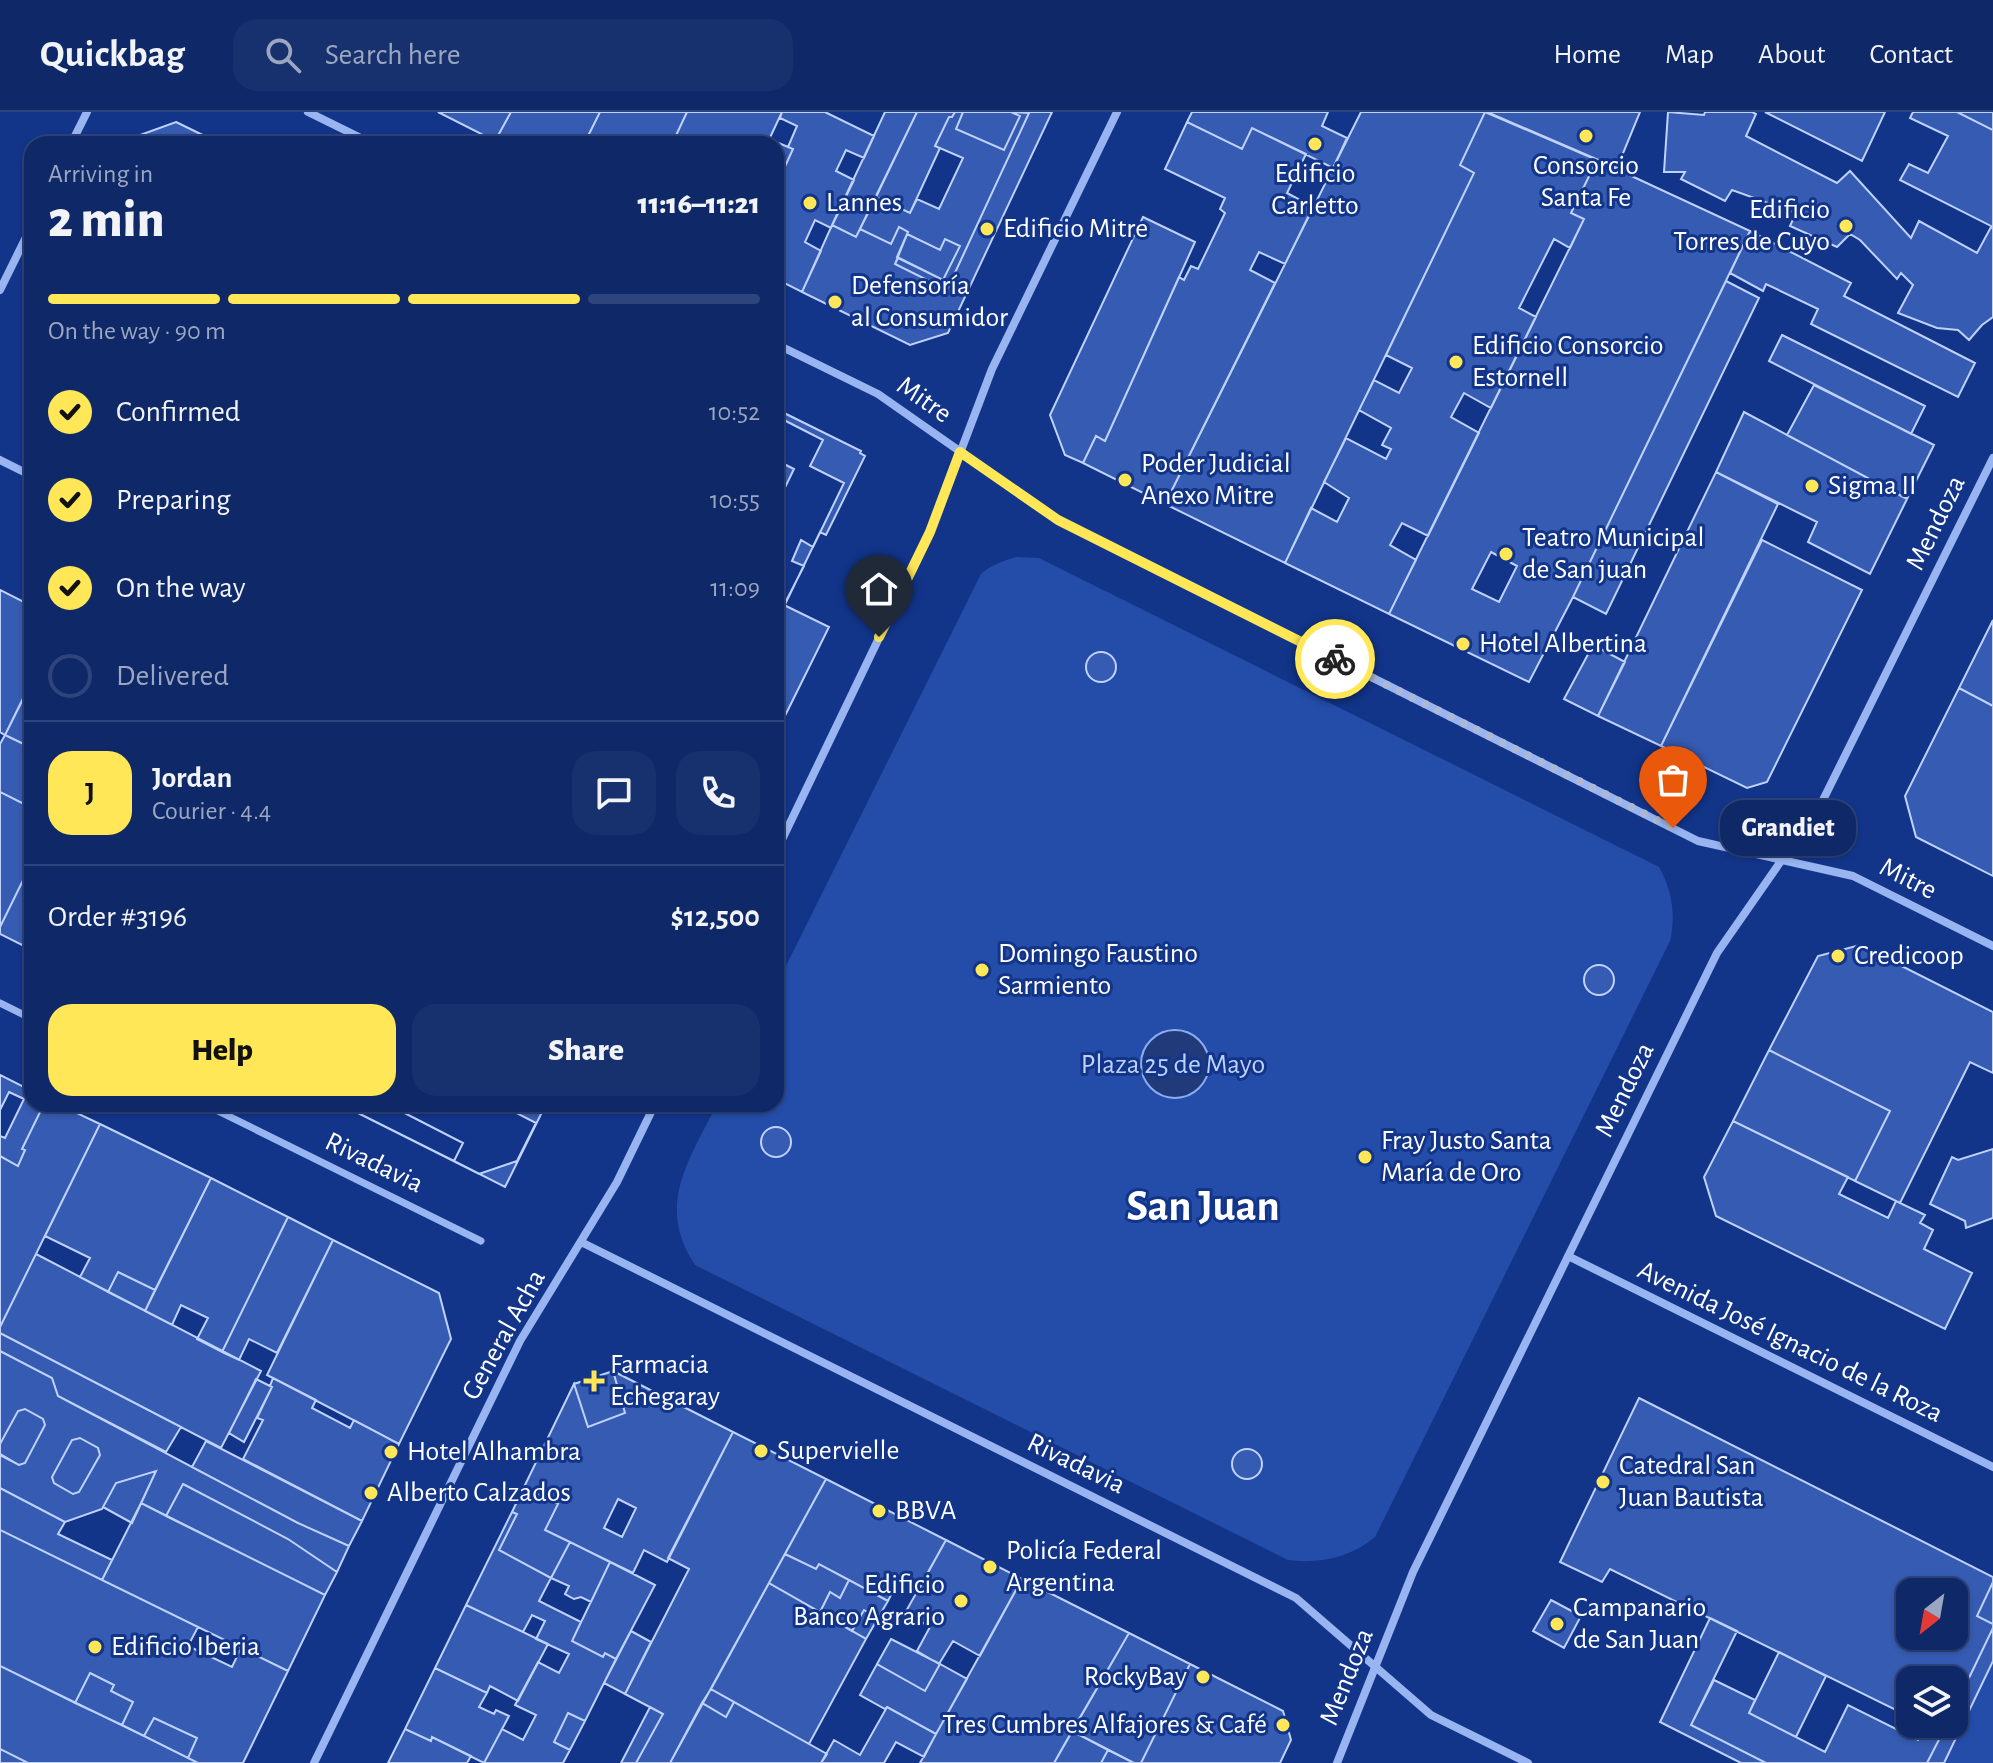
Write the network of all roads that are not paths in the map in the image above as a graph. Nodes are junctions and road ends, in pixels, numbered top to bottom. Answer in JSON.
{"nodes":[{"id":1,"x":87,"y":112,"type":"edge"},
{"id":2,"x":308,"y":112,"type":"edge"},
{"id":3,"x":1117,"y":112,"type":"edge"},
{"id":4,"x":75,"y":136,"type":"edge"},
{"id":5,"x":357,"y":136,"type":"edge"},
{"id":6,"x":24,"y":241,"type":"edge"},
{"id":7,"x":0,"y":290,"type":"edge"},
{"id":8,"x":784,"y":348,"type":"edge"},
{"id":9,"x":960,"y":452,"type":"junction"},
{"id":10,"x":1993,"y":458,"type":"edge"},
{"id":11,"x":0,"y":460,"type":"edge"},
{"id":12,"x":24,"y":472,"type":"edge"},
{"id":13,"x":784,"y":833,"type":"edge"},
{"id":14,"x":1782,"y":860,"type":"junction"},
{"id":15,"x":1993,"y":946,"type":"edge"},
{"id":16,"x":0,"y":1003,"type":"edge"},
{"id":17,"x":24,"y":1015,"type":"edge"},
{"id":18,"x":220,"y":1112,"type":"edge"},
{"id":19,"x":651,"y":1112,"type":"edge"},
{"id":20,"x":481,"y":1241,"type":"dead end"},
{"id":21,"x":581,"y":1242,"type":"junction"},
{"id":22,"x":1568,"y":1256,"type":"junction"},
{"id":23,"x":1993,"y":1467,"type":"edge"},
{"id":24,"x":1375,"y":1666,"type":"junction"},
{"id":25,"x":314,"y":1763,"type":"edge"},
{"id":26,"x":1337,"y":1763,"type":"edge"},
{"id":27,"x":1528,"y":1763,"type":"edge"}],
"edges":[{"from":1,"to":4,"type":"street"},
{"from":2,"to":5,"type":"street"},
{"from":3,"to":9,"type":"street"},
{"from":6,"to":7,"type":"street"},
{"from":8,"to":9,"type":"street","name":"Mitre"},
{"from":9,"to":13,"type":"street"},
{"from":9,"to":14,"type":"street","name":"Mitre"},
{"from":10,"to":14,"type":"street","name":"Mendoza"},
{"from":11,"to":12,"type":"street"},
{"from":14,"to":15,"type":"street","name":"Mitre"},
{"from":14,"to":22,"type":"street","name":"Mendoza"},
{"from":16,"to":17,"type":"street"},
{"from":18,"to":20,"type":"street","name":"Rivadavia"},
{"from":19,"to":21,"type":"street","name":"General Acha"},
{"from":21,"to":24,"type":"street","name":"Rivadavia"},
{"from":21,"to":25,"type":"street","name":"General Acha"},
{"from":22,"to":23,"type":"street","name":"Avenida José Ignacio de la Roza"},
{"from":22,"to":24,"type":"street","name":"Mendoza"},
{"from":24,"to":26,"type":"street","name":"Mendoza"},
{"from":24,"to":27,"type":"street","name":"Rivadavia"}]}
